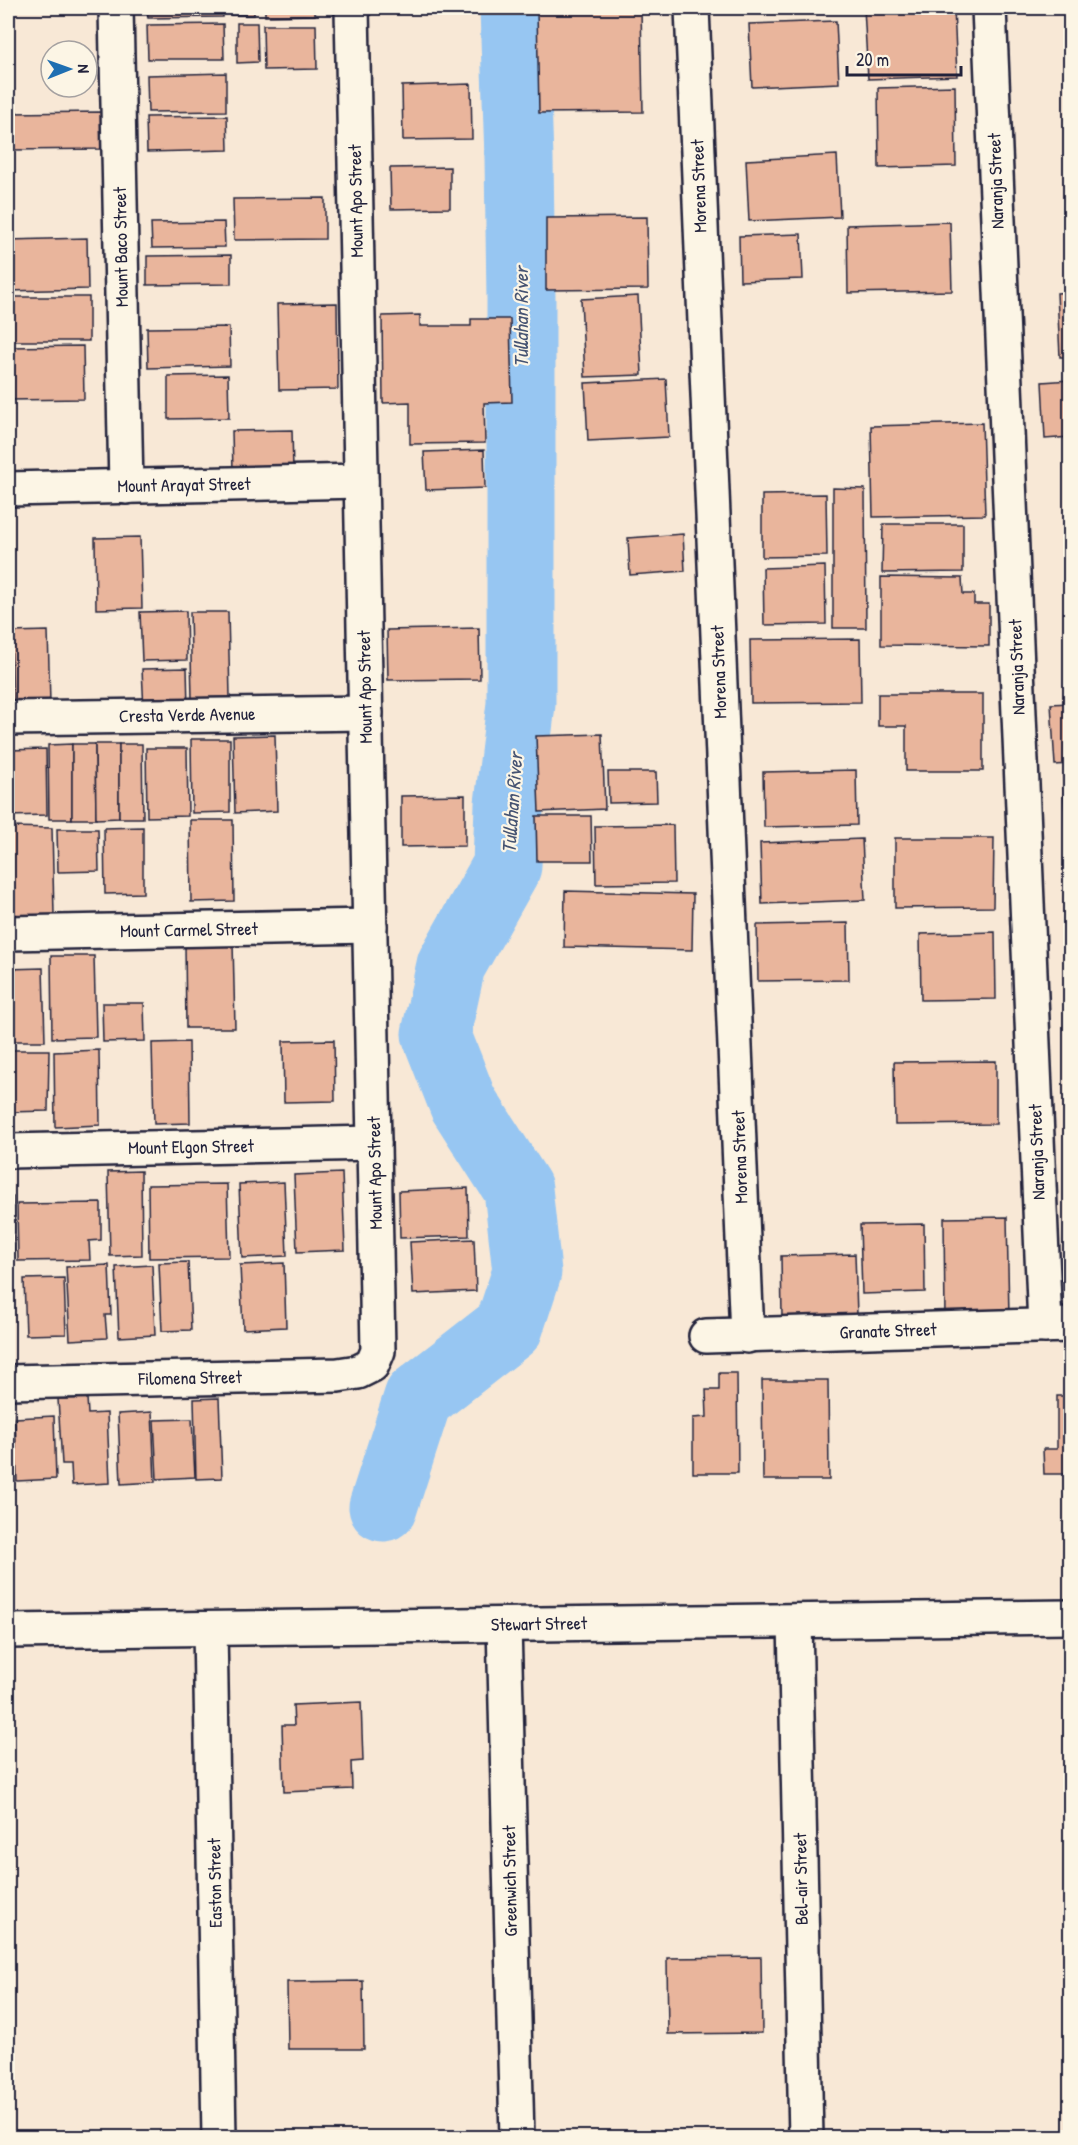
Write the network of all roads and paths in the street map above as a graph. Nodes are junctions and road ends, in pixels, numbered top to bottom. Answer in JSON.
{"nodes":[{"id":1,"x":116,"y":8,"type":"edge"},
{"id":2,"x":352,"y":8,"type":"edge"},
{"id":3,"x":692,"y":8,"type":"edge"},
{"id":4,"x":989,"y":8,"type":"edge"},
{"id":5,"x":361,"y":481,"type":"junction"},
{"id":6,"x":126,"y":487,"type":"junction"},
{"id":7,"x":8,"y":489,"type":"edge"},
{"id":8,"x":366,"y":713,"type":"junction"},
{"id":9,"x":8,"y":718,"type":"edge"},
{"id":10,"x":370,"y":926,"type":"junction"},
{"id":11,"x":8,"y":933,"type":"edge"},
{"id":12,"x":374,"y":1143,"type":"junction"},
{"id":13,"x":8,"y":1150,"type":"edge"},
{"id":14,"x":1058,"y":1326,"type":"edge"},
{"id":15,"x":747,"y":1335,"type":"junction"},
{"id":16,"x":706,"y":1336,"type":"dead end"},
{"id":17,"x":372,"y":1365,"type":"joint"},
{"id":18,"x":8,"y":1382,"type":"edge"},
{"id":19,"x":1071,"y":1617,"type":"edge"},
{"id":20,"x":795,"y":1621,"type":"junction"},
{"id":21,"x":504,"y":1625,"type":"junction"},
{"id":22,"x":210,"y":1629,"type":"junction"},
{"id":23,"x":8,"y":1631,"type":"edge"},
{"id":24,"x":219,"y":2138,"type":"edge"},
{"id":25,"x":517,"y":2138,"type":"edge"},
{"id":26,"x":806,"y":2138,"type":"edge"}],
"edges":[{"from":1,"to":6,"type":"street","name":"Mount Baco Street"},
{"from":2,"to":5,"type":"street","name":"Mount Apo Street"},
{"from":3,"to":15,"type":"street","name":"Morena Street"},
{"from":4,"to":14,"type":"street","name":"Naranja Street"},
{"from":5,"to":6,"type":"street","name":"Mount Arayat Street"},
{"from":5,"to":8,"type":"street","name":"Mount Apo Street"},
{"from":6,"to":7,"type":"street","name":"Mount Arayat Street"},
{"from":8,"to":9,"type":"street","name":"Cresta Verde Avenue"},
{"from":8,"to":10,"type":"street","name":"Mount Apo Street"},
{"from":10,"to":11,"type":"street","name":"Mount Carmel Street"},
{"from":10,"to":12,"type":"street","name":"Mount Apo Street"},
{"from":12,"to":13,"type":"street","name":"Mount Elgon Street"},
{"from":12,"to":17,"type":"street","name":"Mount Apo Street"},
{"from":14,"to":15,"type":"street","name":"Granate Street"},
{"from":15,"to":16,"type":"street","name":"Granate Street"},
{"from":17,"to":18,"type":"street","name":"Filomena Street"},
{"from":19,"to":20,"type":"street","name":"Stewart Street"},
{"from":20,"to":21,"type":"street","name":"Stewart Street"},
{"from":20,"to":26,"type":"street","name":"Bel-air Street"},
{"from":21,"to":22,"type":"street","name":"Stewart Street"},
{"from":21,"to":25,"type":"street","name":"Greenwich Street"},
{"from":22,"to":23,"type":"street","name":"Stewart Street"},
{"from":22,"to":24,"type":"street","name":"Easton Street"}]}
